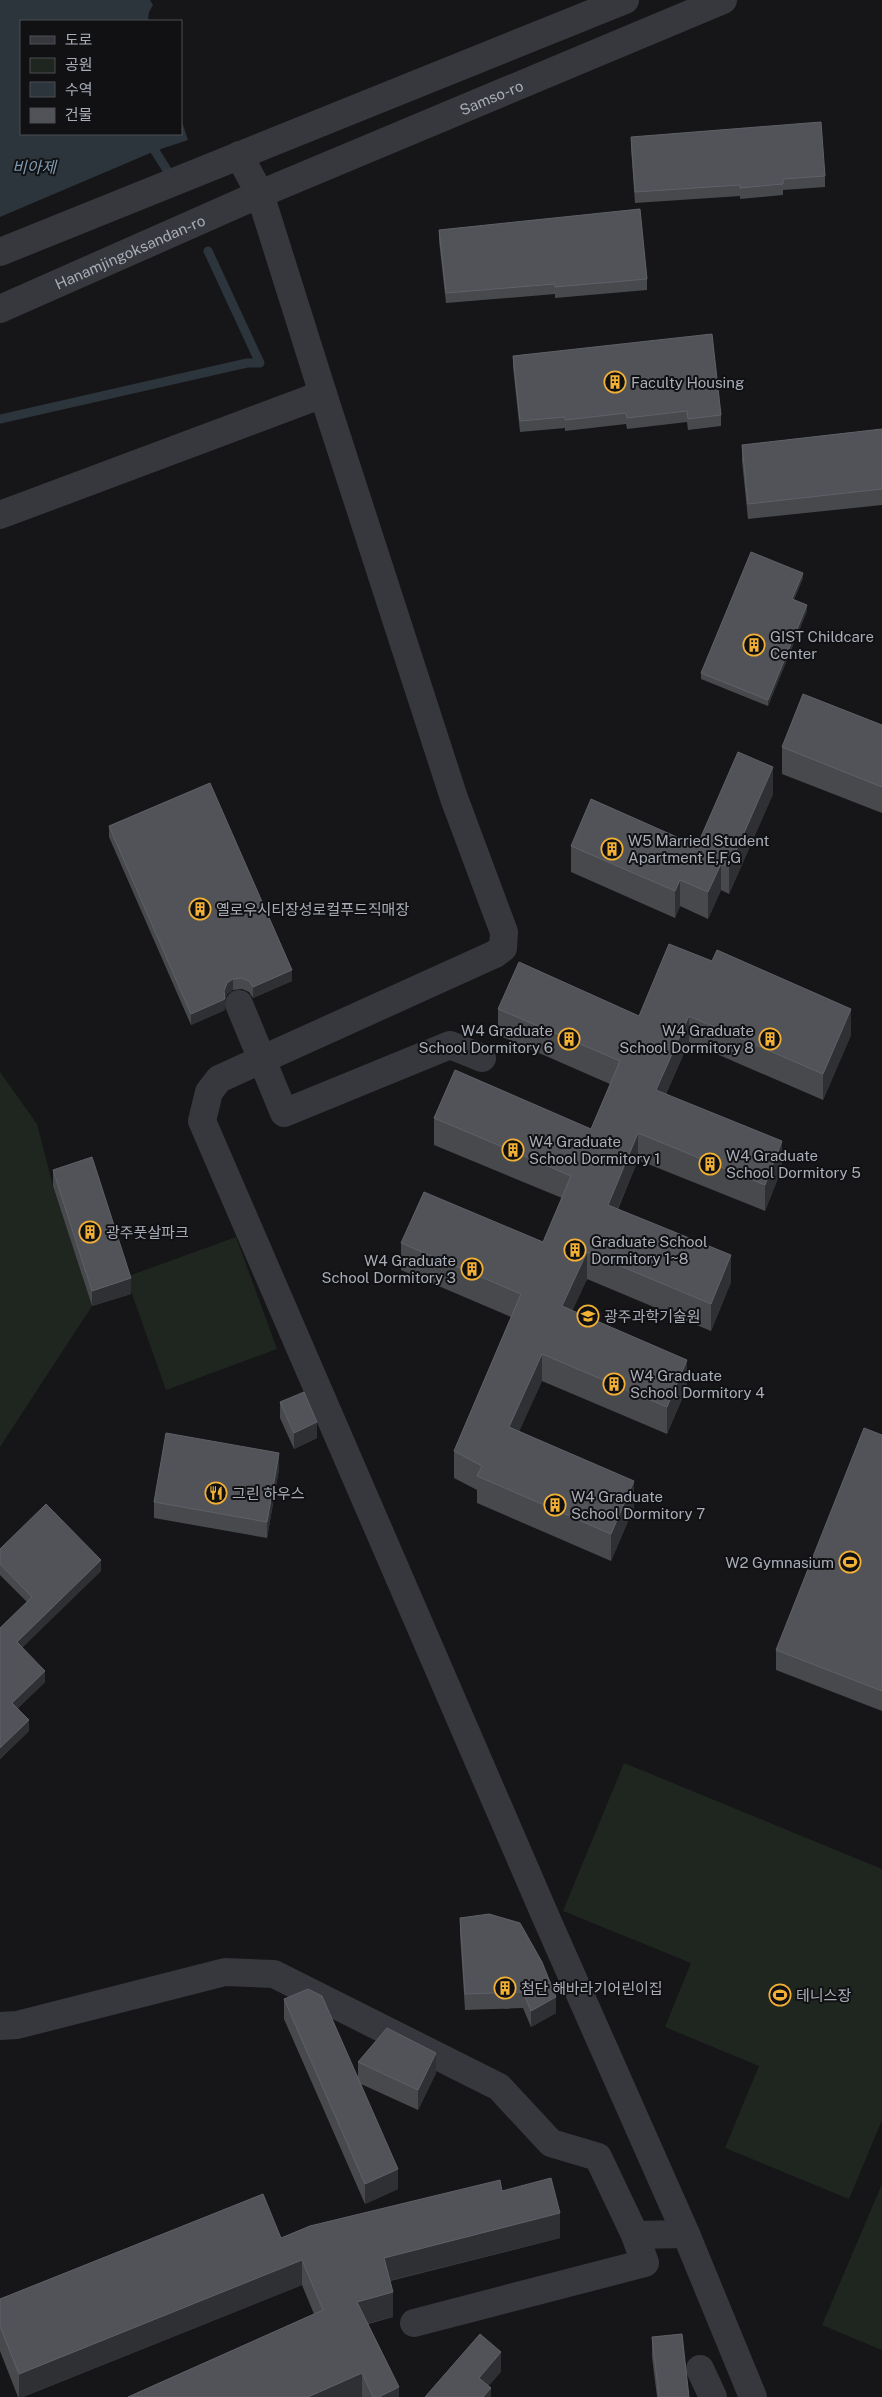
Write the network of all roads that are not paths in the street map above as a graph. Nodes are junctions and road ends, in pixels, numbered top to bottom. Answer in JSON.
{"nodes":[{"id":1,"x":625,"y":0,"type":"edge"},
{"id":2,"x":723,"y":0,"type":"edge"},
{"id":3,"x":239,"y":155,"type":"junction"},
{"id":4,"x":260,"y":194,"type":"junction"},
{"id":5,"x":0,"y":252,"type":"edge"},
{"id":6,"x":0,"y":309,"type":"edge"},
{"id":7,"x":323,"y":394,"type":"junction"},
{"id":8,"x":0,"y":515,"type":"edge"},
{"id":9,"x":239,"y":1004,"type":"dead end"},
{"id":10,"x":482,"y":1058,"type":"dead end"},
{"id":11,"x":262,"y":1060,"type":"junction"},
{"id":12,"x":6,"y":2028,"type":"edge"},
{"id":13,"x":686,"y":2234,"type":"junction"},
{"id":14,"x":635,"y":2235,"type":"junction"},
{"id":15,"x":414,"y":2322,"type":"dead end"},
{"id":16,"x":700,"y":2369,"type":"dead end"},
{"id":17,"x":712,"y":2397,"type":"edge"},
{"id":18,"x":753,"y":2397,"type":"edge"}],
"edges":[{"from":1,"to":3,"type":"street"},
{"from":2,"to":4,"type":"street","name":"Samso-ro"},
{"from":3,"to":4,"type":"street"},
{"from":3,"to":5,"type":"street"},
{"from":4,"to":6,"type":"street","name":"Hanamjingoksandan-ro"},
{"from":4,"to":7,"type":"street"},
{"from":7,"to":8,"type":"street"},
{"from":7,"to":11,"type":"street"},
{"from":9,"to":11,"type":"street"},
{"from":10,"to":11,"type":"street"},
{"from":11,"to":13,"type":"street"},
{"from":12,"to":14,"type":"street"},
{"from":13,"to":14,"type":"street"},
{"from":13,"to":18,"type":"street"},
{"from":14,"to":15,"type":"street"},
{"from":16,"to":17,"type":"street"}]}
